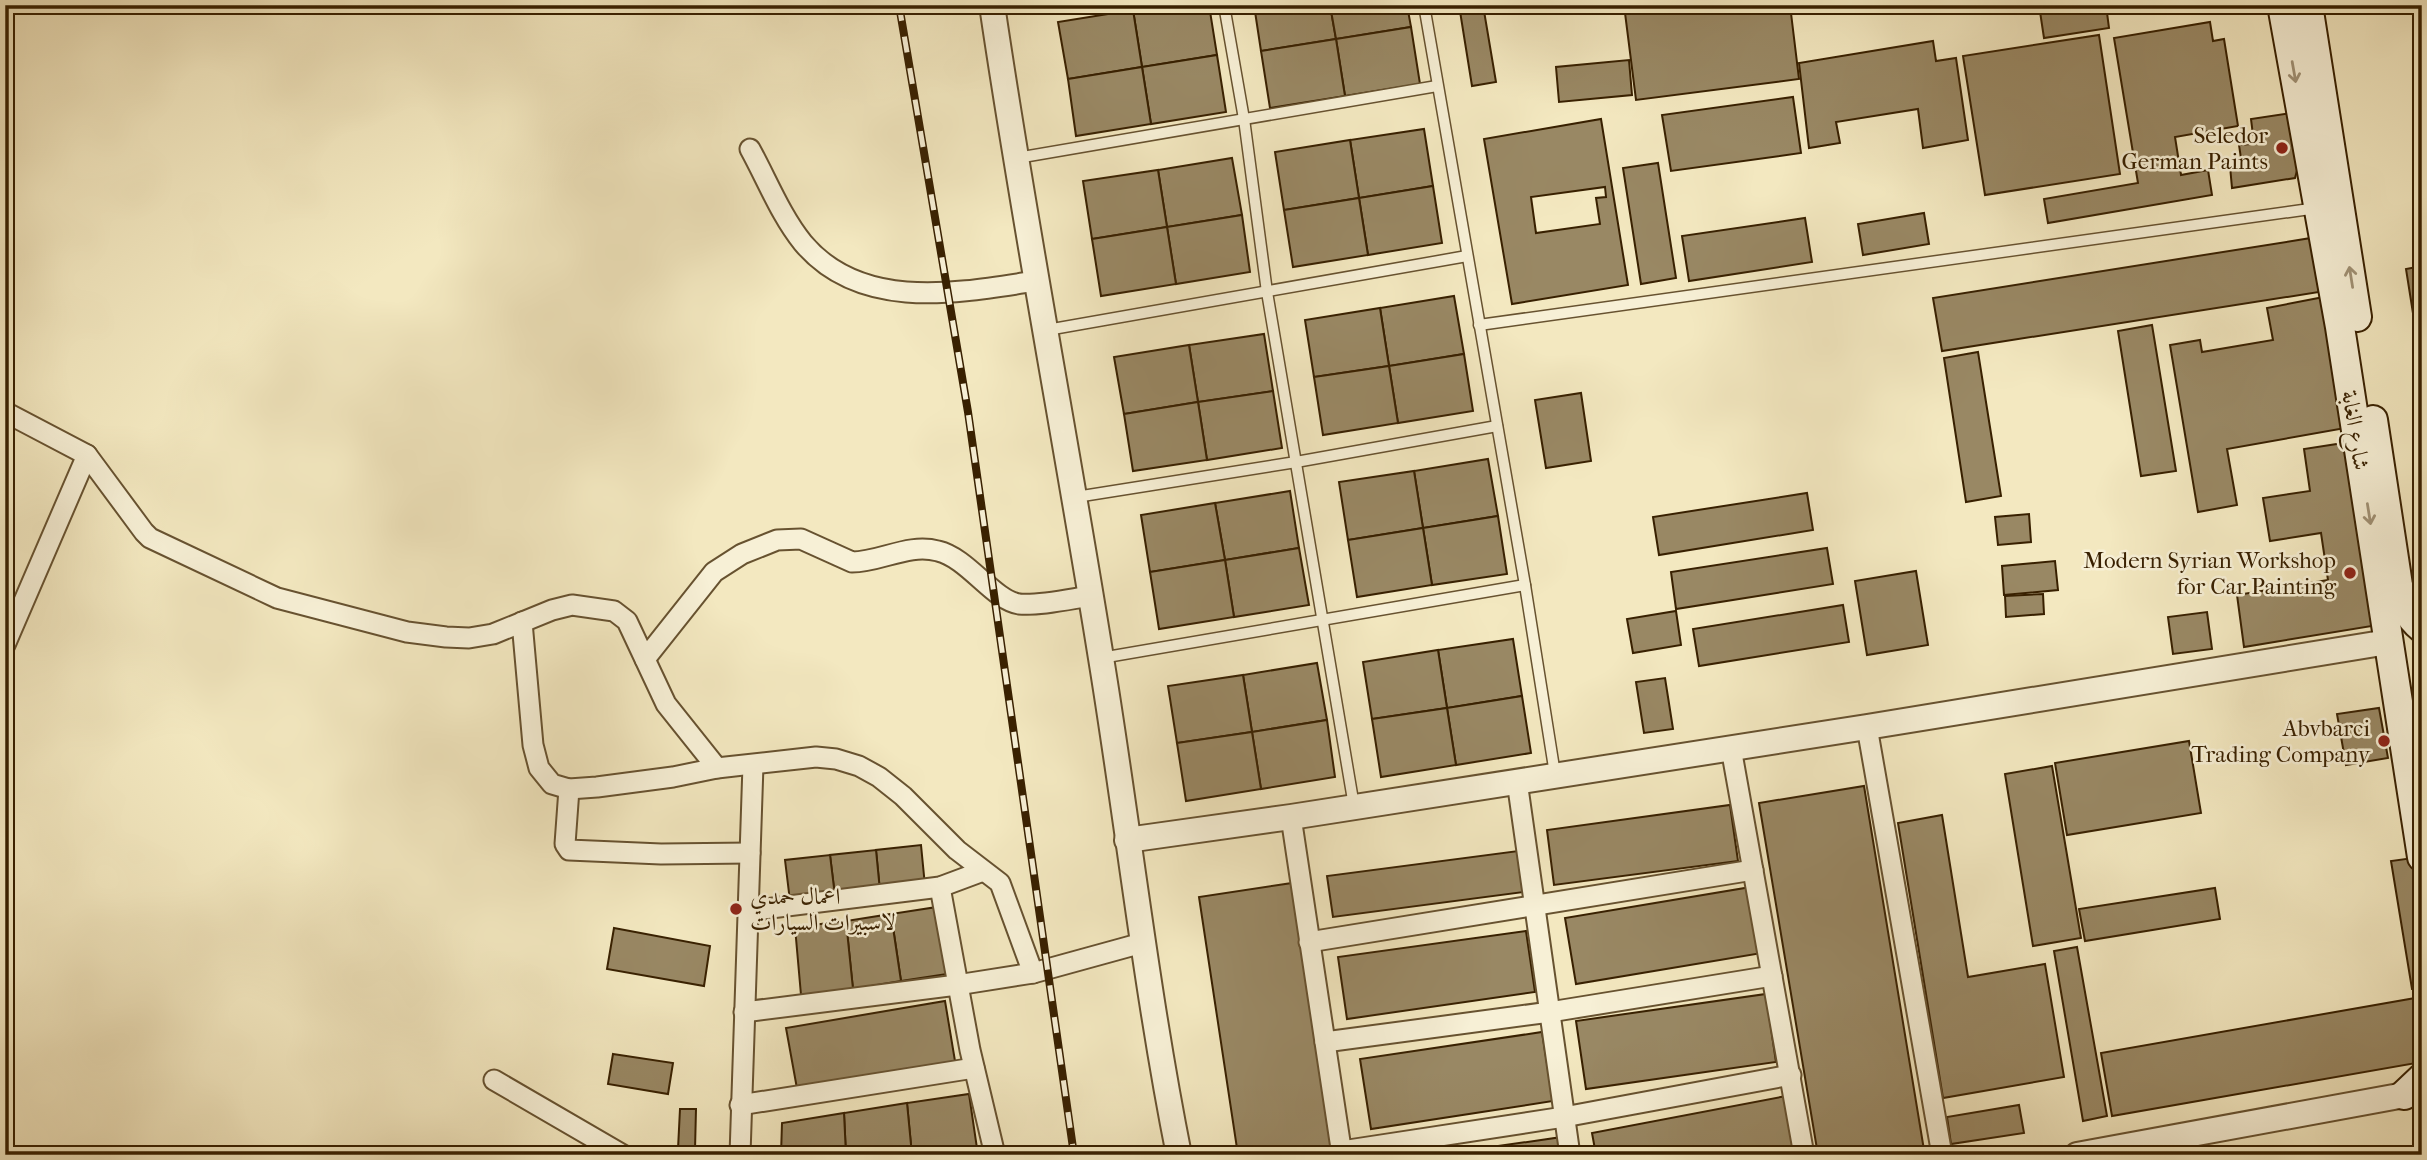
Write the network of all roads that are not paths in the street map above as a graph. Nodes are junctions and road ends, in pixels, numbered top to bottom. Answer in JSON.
{"nodes":[{"id":1,"x":992,"y":5,"type":"edge"},
{"id":2,"x":1224,"y":5,"type":"edge"},
{"id":3,"x":1424,"y":5,"type":"edge"},
{"id":4,"x":2282,"y":5,"type":"edge"},
{"id":5,"x":2308,"y":5,"type":"edge"},
{"id":6,"x":1437,"y":86,"type":"junction"},
{"id":7,"x":1244,"y":119,"type":"junction"},
{"id":8,"x":750,"y":149,"type":"dead end"},
{"id":9,"x":1014,"y":158,"type":"junction"},
{"id":10,"x":2318,"y":208,"type":"junction"},
{"id":11,"x":1467,"y":256,"type":"junction"},
{"id":12,"x":1036,"y":281,"type":"junction"},
{"id":13,"x":1267,"y":292,"type":"junction"},
{"id":14,"x":1479,"y":325,"type":"junction"},
{"id":15,"x":1044,"y":331,"type":"junction"},
{"id":16,"x":5,"y":412,"type":"edge"},
{"id":17,"x":1497,"y":426,"type":"junction"},
{"id":18,"x":87,"y":455,"type":"junction"},
{"id":19,"x":1296,"y":462,"type":"junction"},
{"id":20,"x":1073,"y":497,"type":"junction"},
{"id":21,"x":1525,"y":585,"type":"junction"},
{"id":22,"x":1090,"y":596,"type":"junction"},
{"id":23,"x":1322,"y":618,"type":"junction"},
{"id":24,"x":522,"y":622,"type":"junction"},
{"id":25,"x":2422,"y":628,"type":"edge"},
{"id":26,"x":2388,"y":642,"type":"junction"},
{"id":27,"x":5,"y":645,"type":"edge"},
{"id":28,"x":1101,"y":658,"type":"junction"},
{"id":29,"x":645,"y":659,"type":"junction"},
{"id":30,"x":1867,"y":727,"type":"junction"},
{"id":31,"x":1731,"y":748,"type":"junction"},
{"id":32,"x":754,"y":765,"type":"junction"},
{"id":33,"x":718,"y":768,"type":"junction"},
{"id":34,"x":1555,"y":775,"type":"junction"},
{"id":35,"x":1517,"y":781,"type":"junction"},
{"id":36,"x":569,"y":789,"type":"junction"},
{"id":37,"x":1354,"y":807,"type":"junction"},
{"id":38,"x":1291,"y":817,"type":"junction"},
{"id":39,"x":1127,"y":840,"type":"junction"},
{"id":40,"x":2421,"y":847,"type":"edge"},
{"id":41,"x":750,"y":853,"type":"junction"},
{"id":42,"x":1753,"y":870,"type":"junction"},
{"id":43,"x":983,"y":871,"type":"junction"},
{"id":44,"x":940,"y":887,"type":"junction"},
{"id":45,"x":1536,"y":905,"type":"junction"},
{"id":46,"x":748,"y":911,"type":"junction"},
{"id":47,"x":1309,"y":942,"type":"junction"},
{"id":48,"x":1142,"y":943,"type":"junction"},
{"id":49,"x":1033,"y":973,"type":"junction"},
{"id":50,"x":1772,"y":976,"type":"junction"},
{"id":51,"x":957,"y":985,"type":"junction"},
{"id":52,"x":744,"y":1012,"type":"junction"},
{"id":53,"x":1550,"y":1012,"type":"junction"},
{"id":54,"x":1325,"y":1042,"type":"junction"},
{"id":55,"x":974,"y":1068,"type":"junction"},
{"id":56,"x":1791,"y":1075,"type":"junction"},
{"id":57,"x":495,"y":1080,"type":"dead end"},
{"id":58,"x":2416,"y":1088,"type":"edge"},
{"id":59,"x":740,"y":1105,"type":"junction"},
{"id":60,"x":1564,"y":1117,"type":"junction"},
{"id":61,"x":2143,"y":1148,"type":"edge"},
{"id":62,"x":1342,"y":1153,"type":"edge"},
{"id":63,"x":623,"y":1155,"type":"edge"},
{"id":64,"x":740,"y":1155,"type":"edge"},
{"id":65,"x":995,"y":1155,"type":"edge"},
{"id":66,"x":1179,"y":1155,"type":"edge"},
{"id":67,"x":1570,"y":1155,"type":"edge"},
{"id":68,"x":1804,"y":1155,"type":"edge"},
{"id":69,"x":1942,"y":1155,"type":"edge"},
{"id":70,"x":2077,"y":1155,"type":"edge"}],
"edges":[{"from":1,"to":9,"type":"street"},
{"from":2,"to":7,"type":"lane"},
{"from":3,"to":6,"type":"lane"},
{"from":4,"to":10,"type":"main road","name":"شارع الغابة","one_way":true},
{"from":25,"to":5,"type":"main road","name":"شارع الغابة","one_way":true},
{"from":6,"to":7,"type":"lane"},
{"from":6,"to":11,"type":"lane"},
{"from":7,"to":9,"type":"lane"},
{"from":7,"to":13,"type":"lane"},
{"from":8,"to":12,"type":"street"},
{"from":9,"to":12,"type":"street"},
{"from":10,"to":14,"type":"lane"},
{"from":10,"to":26,"type":"main road","name":"شارع الغابة","one_way":true},
{"from":11,"to":13,"type":"lane"},
{"from":11,"to":14,"type":"lane"},
{"from":12,"to":15,"type":"street"},
{"from":13,"to":15,"type":"lane"},
{"from":13,"to":19,"type":"lane"},
{"from":14,"to":17,"type":"lane"},
{"from":15,"to":20,"type":"street"},
{"from":16,"to":18,"type":"street"},
{"from":17,"to":19,"type":"lane"},
{"from":17,"to":21,"type":"lane"},
{"from":18,"to":24,"type":"street"},
{"from":18,"to":27,"type":"street"},
{"from":19,"to":20,"type":"lane"},
{"from":19,"to":23,"type":"lane"},
{"from":20,"to":22,"type":"street"},
{"from":21,"to":23,"type":"lane"},
{"from":21,"to":34,"type":"lane"},
{"from":22,"to":28,"type":"street"},
{"from":22,"to":29,"type":"street"},
{"from":23,"to":28,"type":"lane"},
{"from":23,"to":37,"type":"lane"},
{"from":24,"to":29,"type":"street"},
{"from":24,"to":36,"type":"street"},
{"from":26,"to":30,"type":"street"},
{"from":26,"to":40,"type":"main road","name":"شارع الغابة"},
{"from":28,"to":39,"type":"street"},
{"from":29,"to":33,"type":"street"},
{"from":30,"to":31,"type":"street"},
{"from":30,"to":69,"type":"street"},
{"from":31,"to":34,"type":"street"},
{"from":31,"to":42,"type":"street"},
{"from":32,"to":33,"type":"street"},
{"from":32,"to":41,"type":"street"},
{"from":32,"to":43,"type":"street"},
{"from":33,"to":36,"type":"street"},
{"from":34,"to":35,"type":"street"},
{"from":35,"to":37,"type":"street"},
{"from":35,"to":45,"type":"street"},
{"from":36,"to":41,"type":"street"},
{"from":37,"to":38,"type":"street"},
{"from":38,"to":39,"type":"street"},
{"from":38,"to":47,"type":"street"},
{"from":39,"to":48,"type":"street"},
{"from":41,"to":46,"type":"street"},
{"from":42,"to":45,"type":"street"},
{"from":42,"to":50,"type":"street"},
{"from":43,"to":44,"type":"street"},
{"from":43,"to":49,"type":"street"},
{"from":44,"to":46,"type":"street"},
{"from":44,"to":51,"type":"street"},
{"from":45,"to":47,"type":"street"},
{"from":45,"to":53,"type":"street"},
{"from":46,"to":52,"type":"street"},
{"from":47,"to":54,"type":"street"},
{"from":48,"to":49,"type":"street"},
{"from":48,"to":66,"type":"street"},
{"from":49,"to":51,"type":"street"},
{"from":50,"to":53,"type":"street"},
{"from":50,"to":56,"type":"street"},
{"from":51,"to":52,"type":"street"},
{"from":51,"to":55,"type":"street"},
{"from":52,"to":59,"type":"street"},
{"from":53,"to":54,"type":"street"},
{"from":53,"to":60,"type":"street"},
{"from":54,"to":62,"type":"street"},
{"from":55,"to":59,"type":"street"},
{"from":55,"to":65,"type":"street"},
{"from":56,"to":60,"type":"street"},
{"from":56,"to":68,"type":"street"},
{"from":57,"to":63,"type":"street"},
{"from":58,"to":61,"type":"street"},
{"from":59,"to":64,"type":"street"},
{"from":60,"to":62,"type":"street"},
{"from":60,"to":67,"type":"street"},
{"from":61,"to":70,"type":"street"}]}
